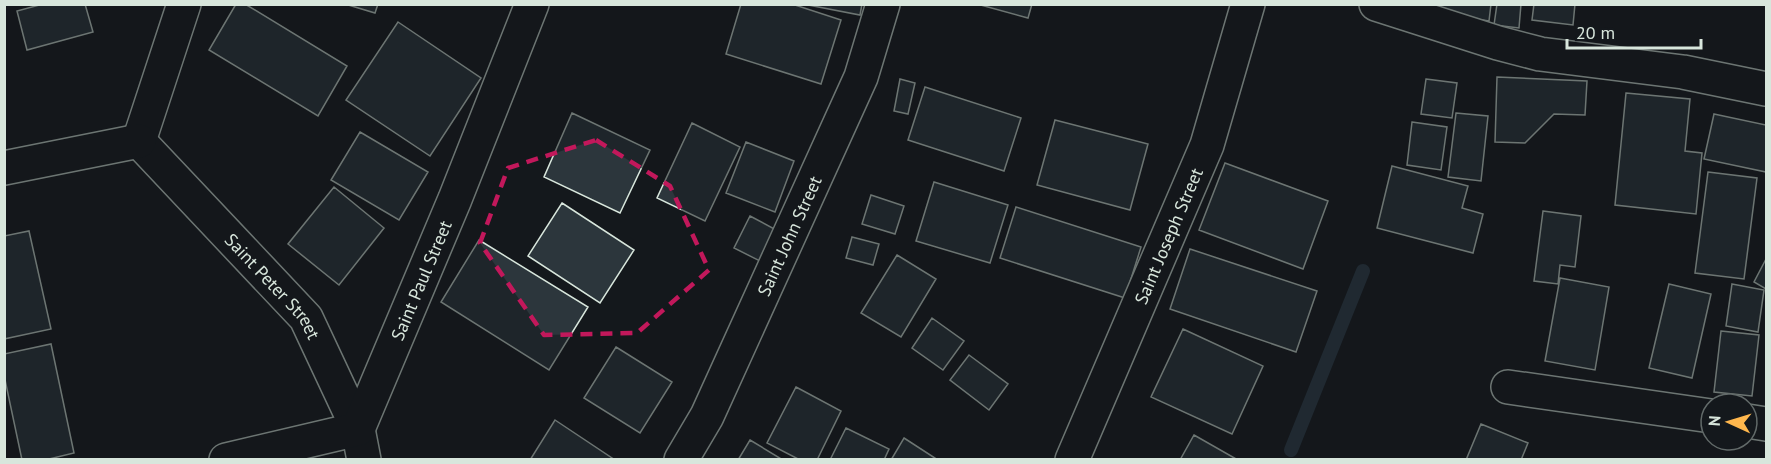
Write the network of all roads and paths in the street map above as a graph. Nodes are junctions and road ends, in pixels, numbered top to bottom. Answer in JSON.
{"nodes":[{"id":1,"x":183,"y":4,"type":"edge"},
{"id":2,"x":532,"y":4,"type":"edge"},
{"id":3,"x":883,"y":4,"type":"edge"},
{"id":4,"x":1248,"y":4,"type":"edge"},
{"id":5,"x":1376,"y":4,"type":"edge"},
{"id":6,"x":1767,"y":89,"type":"edge"},
{"id":7,"x":139,"y":141,"type":"junction"},
{"id":8,"x":4,"y":168,"type":"edge"},
{"id":9,"x":1508,"y":387,"type":"dead end"},
{"id":10,"x":1699,"y":414,"type":"edge"},
{"id":11,"x":361,"y":444,"type":"edge"},
{"id":12,"x":226,"y":459,"type":"edge"},
{"id":13,"x":681,"y":459,"type":"edge"},
{"id":14,"x":1072,"y":459,"type":"edge"}],
"edges":[{"from":1,"to":7,"type":"street"},
{"from":2,"to":11,"type":"street","name":"Saint Paul Street"},
{"from":3,"to":13,"type":"street","name":"Saint John Street"},
{"from":4,"to":14,"type":"street","name":"Saint Joseph Street"},
{"from":5,"to":6,"type":"street"},
{"from":7,"to":8,"type":"street"},
{"from":7,"to":11,"type":"street","name":"Saint Peter Street"},
{"from":9,"to":10,"type":"street"},
{"from":11,"to":12,"type":"street"}]}
